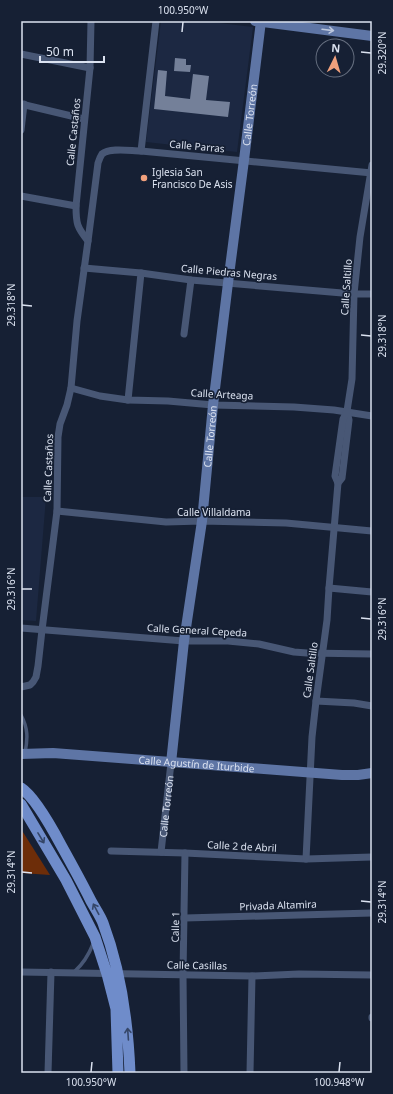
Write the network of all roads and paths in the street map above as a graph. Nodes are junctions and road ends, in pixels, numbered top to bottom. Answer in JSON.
{"nodes":[{"id":1,"x":91,"y":21,"type":"edge"},
{"id":2,"x":156,"y":21,"type":"edge"},
{"id":3,"x":259,"y":21,"type":"edge"},
{"id":4,"x":372,"y":36,"type":"edge"},
{"id":5,"x":21,"y":54,"type":"edge"},
{"id":6,"x":90,"y":68,"type":"junction"},
{"id":7,"x":23,"y":104,"type":"edge"},
{"id":8,"x":84,"y":120,"type":"junction"},
{"id":9,"x":21,"y":130,"type":"edge"},
{"id":10,"x":141,"y":151,"type":"junction"},
{"id":11,"x":244,"y":160,"type":"junction"},
{"id":12,"x":98,"y":163,"type":"joint"},
{"id":13,"x":372,"y":170,"type":"edge"},
{"id":14,"x":21,"y":196,"type":"edge"},
{"id":15,"x":76,"y":206,"type":"junction"},
{"id":16,"x":88,"y":241,"type":"junction"},
{"id":17,"x":84,"y":268,"type":"junction"},
{"id":18,"x":141,"y":273,"type":"junction"},
{"id":19,"x":191,"y":280,"type":"junction"},
{"id":20,"x":228,"y":283,"type":"junction"},
{"id":21,"x":354,"y":294,"type":"junction"},
{"id":22,"x":372,"y":294,"type":"edge"},
{"id":23,"x":184,"y":334,"type":"dead end"},
{"id":24,"x":71,"y":388,"type":"junction"},
{"id":25,"x":128,"y":400,"type":"junction"},
{"id":26,"x":213,"y":405,"type":"junction"},
{"id":27,"x":347,"y":411,"type":"junction"},
{"id":28,"x":372,"y":416,"type":"edge"},
{"id":29,"x":57,"y":511,"type":"junction"},
{"id":30,"x":202,"y":521,"type":"junction"},
{"id":31,"x":334,"y":528,"type":"junction"},
{"id":32,"x":372,"y":531,"type":"edge"},
{"id":33,"x":329,"y":588,"type":"junction"},
{"id":34,"x":372,"y":592,"type":"edge"},
{"id":35,"x":21,"y":628,"type":"edge"},
{"id":36,"x":42,"y":630,"type":"junction"},
{"id":37,"x":184,"y":641,"type":"junction"},
{"id":38,"x":322,"y":653,"type":"junction"},
{"id":39,"x":372,"y":654,"type":"edge"},
{"id":40,"x":21,"y":687,"type":"edge"},
{"id":41,"x":316,"y":701,"type":"junction"},
{"id":42,"x":372,"y":706,"type":"edge"},
{"id":43,"x":21,"y":715,"type":"edge"},
{"id":44,"x":23,"y":754,"type":"edge"},
{"id":45,"x":171,"y":762,"type":"junction"},
{"id":46,"x":310,"y":773,"type":"junction"},
{"id":47,"x":372,"y":773,"type":"edge"},
{"id":48,"x":21,"y":788,"type":"edge"},
{"id":49,"x":21,"y":804,"type":"edge"},
{"id":50,"x":111,"y":851,"type":"dead end"},
{"id":51,"x":160,"y":852,"type":"junction"},
{"id":52,"x":185,"y":853,"type":"junction"},
{"id":53,"x":372,"y":857,"type":"edge"},
{"id":54,"x":306,"y":859,"type":"junction"},
{"id":55,"x":372,"y":913,"type":"edge"},
{"id":56,"x":185,"y":918,"type":"junction"},
{"id":57,"x":95,"y":937,"type":"junction"},
{"id":58,"x":21,"y":972,"type":"edge"},
{"id":59,"x":51,"y":972,"type":"junction"},
{"id":60,"x":74,"y":972,"type":"junction"},
{"id":61,"x":107,"y":972,"type":"junction"},
{"id":62,"x":118,"y":974,"type":"junction"},
{"id":63,"x":184,"y":974,"type":"junction"},
{"id":64,"x":372,"y":975,"type":"edge"},
{"id":65,"x":252,"y":976,"type":"junction"},
{"id":66,"x":48,"y":1073,"type":"edge"},
{"id":67,"x":118,"y":1073,"type":"edge"},
{"id":68,"x":130,"y":1073,"type":"edge"},
{"id":69,"x":184,"y":1073,"type":"edge"},
{"id":70,"x":250,"y":1073,"type":"edge"}],
"edges":[{"from":1,"to":6,"type":"street","name":"Calle Castaños"},
{"from":2,"to":10,"type":"street"},
{"from":3,"to":4,"type":"street","one_way":true},
{"from":3,"to":11,"type":"street","name":"Calle Torreón"},
{"from":5,"to":6,"type":"street"},
{"from":6,"to":8,"type":"street","name":"Calle Castaños"},
{"from":7,"to":8,"type":"street"},
{"from":7,"to":9,"type":"street"},
{"from":8,"to":15,"type":"street","name":"Calle Castaños"},
{"from":10,"to":11,"type":"street","name":"Calle Parras"},
{"from":10,"to":12,"type":"street","name":"Calle Parras"},
{"from":11,"to":13,"type":"street","name":"Calle Parras"},
{"from":11,"to":20,"type":"street","name":"Calle Torreón"},
{"from":12,"to":16,"type":"street","name":"Calle Castaños"},
{"from":13,"to":21,"type":"street","name":"Calle Saltillo"},
{"from":14,"to":15,"type":"street"},
{"from":15,"to":16,"type":"street","name":"Calle Castaños"},
{"from":16,"to":17,"type":"street","name":"Calle Castaños"},
{"from":17,"to":18,"type":"street","name":"Calle Piedras Negras"},
{"from":17,"to":24,"type":"street","name":"Calle Castaños"},
{"from":18,"to":19,"type":"street","name":"Calle Piedras Negras"},
{"from":18,"to":25,"type":"street"},
{"from":19,"to":20,"type":"street","name":"Calle Piedras Negras"},
{"from":19,"to":23,"type":"street"},
{"from":20,"to":21,"type":"street","name":"Calle Piedras Negras"},
{"from":20,"to":26,"type":"street","name":"Calle Torreón"},
{"from":21,"to":22,"type":"street","name":"Calle Piedras Negras"},
{"from":21,"to":27,"type":"street","name":"Calle Saltillo"},
{"from":24,"to":25,"type":"street","name":"Calle Arteaga"},
{"from":24,"to":29,"type":"street","name":"Calle Castaños"},
{"from":25,"to":26,"type":"street","name":"Calle Arteaga"},
{"from":26,"to":27,"type":"street","name":"Calle Arteaga"},
{"from":26,"to":30,"type":"street","name":"Calle Torreón"},
{"from":27,"to":28,"type":"street","name":"Calle Arteaga"},
{"from":27,"to":31,"type":"street","name":"Calle Saltillo"},
{"from":29,"to":30,"type":"street","name":"Calle Villaldama"},
{"from":29,"to":36,"type":"street","name":"Calle Castaños"},
{"from":30,"to":31,"type":"street","name":"Calle Villaldama"},
{"from":30,"to":37,"type":"street","name":"Calle Torreón"},
{"from":31,"to":32,"type":"street","name":"Calle Villaldama"},
{"from":31,"to":33,"type":"street","name":"Calle Saltillo"},
{"from":33,"to":34,"type":"street"},
{"from":33,"to":38,"type":"street","name":"Calle Saltillo"},
{"from":35,"to":36,"type":"street","name":"Calle General Cepeda"},
{"from":36,"to":37,"type":"street","name":"Calle General Cepeda"},
{"from":36,"to":40,"type":"street","name":"Calle Castaños"},
{"from":37,"to":38,"type":"street","name":"Calle General Cepeda"},
{"from":37,"to":45,"type":"street","name":"Calle Torreón"},
{"from":38,"to":39,"type":"street","name":"Calle General Cepeda"},
{"from":38,"to":41,"type":"street","name":"Calle Saltillo"},
{"from":41,"to":42,"type":"street"},
{"from":41,"to":46,"type":"street","name":"Calle Saltillo"},
{"from":43,"to":44,"type":"lane"},
{"from":44,"to":45,"type":"street","name":"Calle Agustín de Iturbide"},
{"from":45,"to":46,"type":"street","name":"Calle Agustín de Iturbide"},
{"from":45,"to":51,"type":"street","name":"Calle Torreón"},
{"from":46,"to":47,"type":"street","name":"Calle Agustín de Iturbide"},
{"from":46,"to":54,"type":"street","name":"Calle Saltillo"},
{"from":62,"to":48,"type":"main road","one_way":true},
{"from":49,"to":57,"type":"main road","one_way":true},
{"from":50,"to":51,"type":"street","name":"Calle 2 de Abril"},
{"from":51,"to":52,"type":"street","name":"Calle 2 de Abril"},
{"from":52,"to":54,"type":"street","name":"Calle 2 de Abril"},
{"from":52,"to":56,"type":"street","name":"Calle 1"},
{"from":53,"to":54,"type":"street","name":"Calle 2 de Abril"},
{"from":55,"to":56,"type":"street","name":"Privada Altamira"},
{"from":56,"to":63,"type":"street","name":"Calle 1"},
{"from":57,"to":60,"type":"lane"},
{"from":57,"to":61,"type":"main road"},
{"from":58,"to":59,"type":"street","name":"Calle Casillas"},
{"from":59,"to":60,"type":"street","name":"Calle Casillas"},
{"from":59,"to":66,"type":"street"},
{"from":60,"to":61,"type":"street","name":"Calle Casillas"},
{"from":61,"to":62,"type":"street","name":"Calle Casillas"},
{"from":61,"to":67,"type":"main road"},
{"from":62,"to":63,"type":"street","name":"Calle Casillas"},
{"from":68,"to":62,"type":"main road","one_way":true},
{"from":63,"to":65,"type":"street","name":"Calle Casillas"},
{"from":63,"to":69,"type":"street","name":"Calle 1"},
{"from":64,"to":65,"type":"street","name":"Calle Casillas"},
{"from":65,"to":70,"type":"street"}]}
